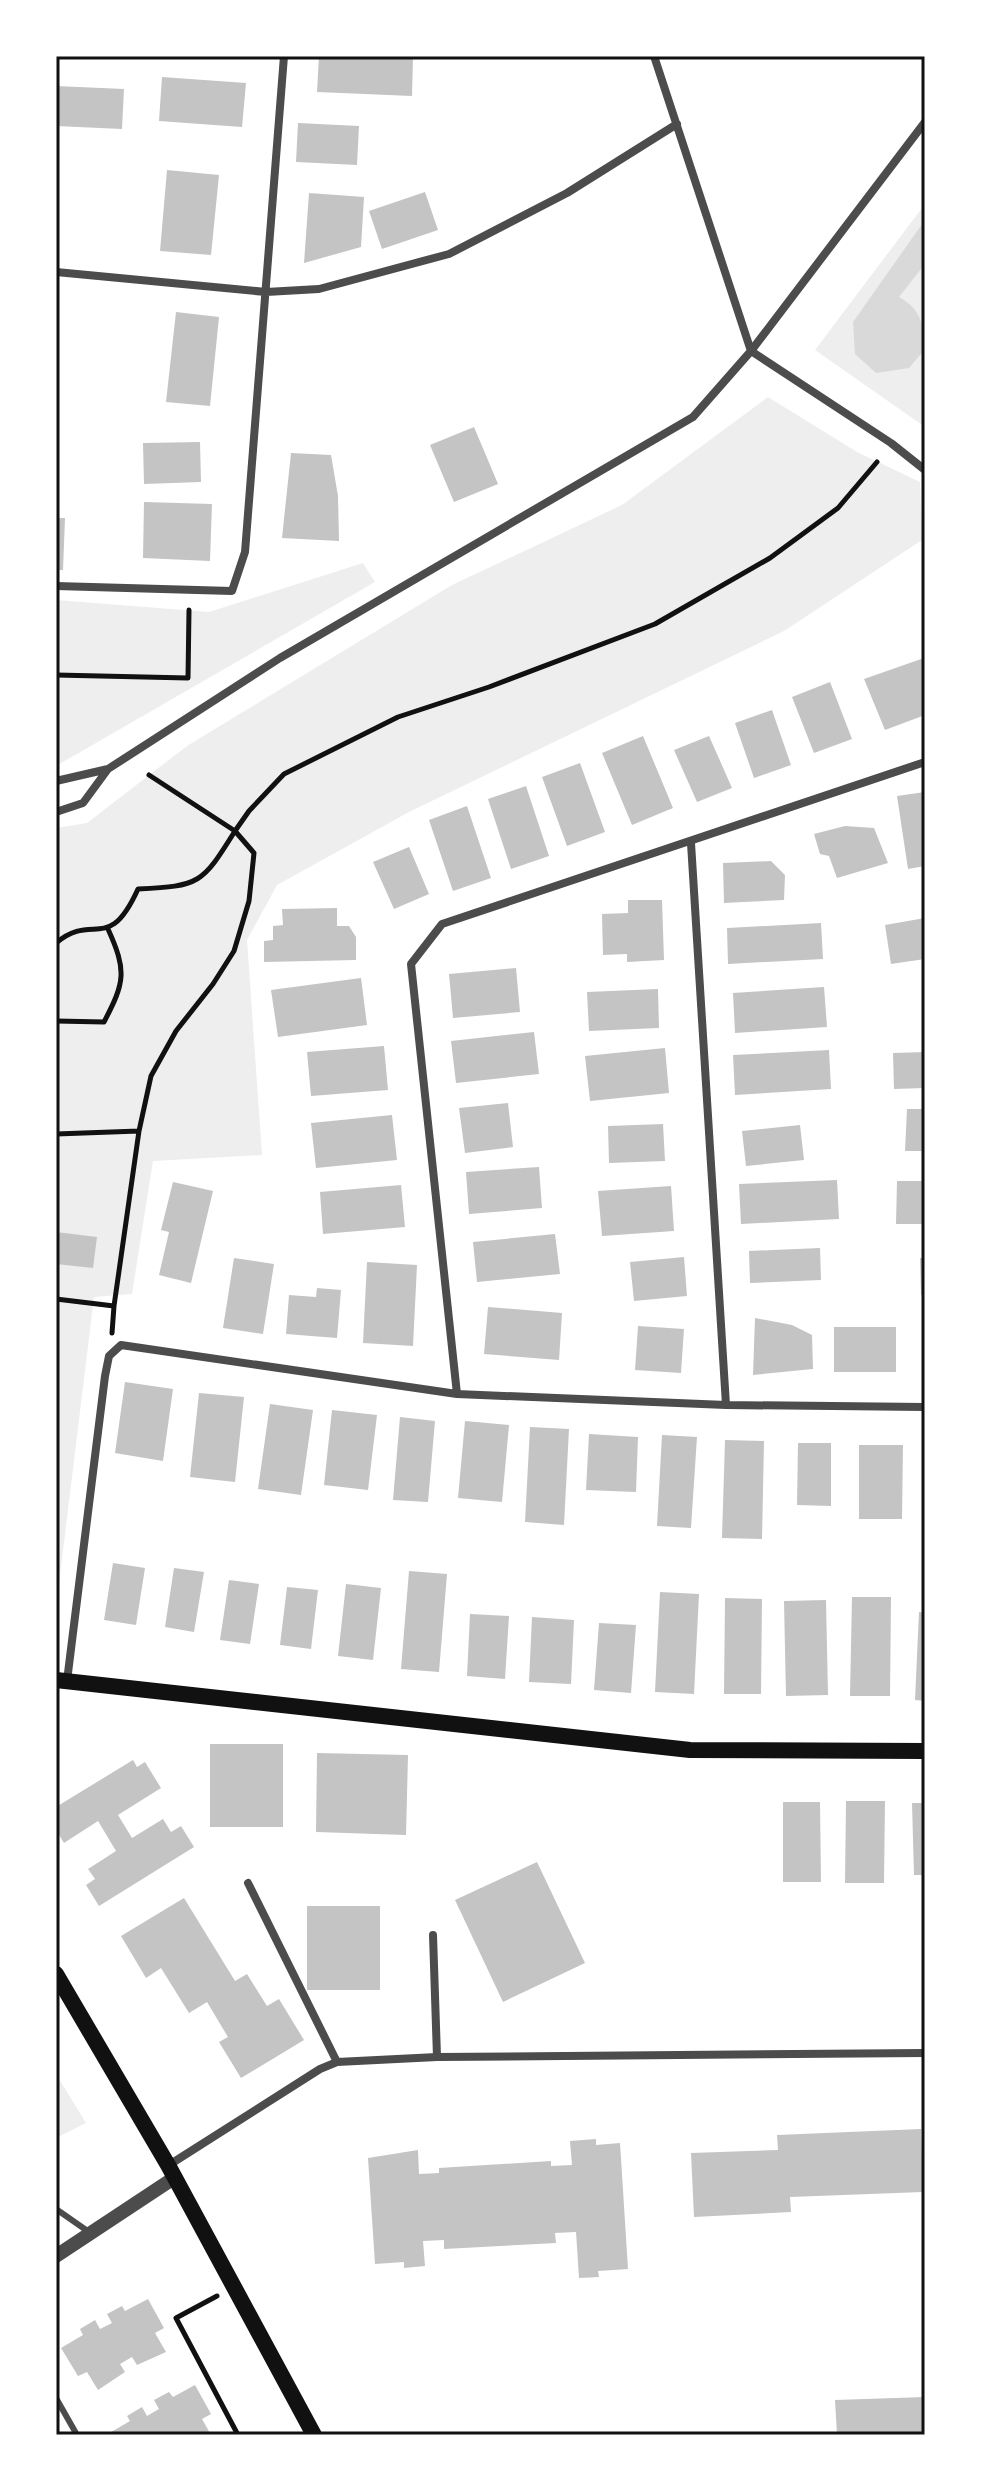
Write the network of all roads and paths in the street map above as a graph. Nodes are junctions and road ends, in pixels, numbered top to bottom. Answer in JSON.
{"nodes":[{"id":1,"x":284,"y":56,"type":"edge"},
{"id":2,"x":654,"y":56,"type":"edge"},
{"id":3,"x":925,"y":122,"type":"edge"},
{"id":4,"x":677,"y":124,"type":"junction"},
{"id":5,"x":56,"y":272,"type":"edge"},
{"id":6,"x":266,"y":292,"type":"junction"},
{"id":7,"x":751,"y":351,"type":"junction"},
{"id":8,"x":877,"y":462,"type":"dead end"},
{"id":9,"x":925,"y":470,"type":"edge"},
{"id":10,"x":56,"y":586,"type":"edge"},
{"id":11,"x":189,"y":610,"type":"dead end"},
{"id":12,"x":56,"y":675,"type":"edge"},
{"id":13,"x":925,"y":762,"type":"edge"},
{"id":14,"x":108,"y":769,"type":"junction"},
{"id":15,"x":149,"y":775,"type":"dead end"},
{"id":16,"x":56,"y":781,"type":"edge"},
{"id":17,"x":56,"y":812,"type":"edge"},
{"id":18,"x":235,"y":831,"type":"junction"},
{"id":19,"x":691,"y":843,"type":"junction"},
{"id":20,"x":108,"y":929,"type":"junction"},
{"id":21,"x":56,"y":943,"type":"edge"},
{"id":22,"x":56,"y":1021,"type":"edge"},
{"id":23,"x":139,"y":1131,"type":"junction"},
{"id":24,"x":56,"y":1134,"type":"edge"},
{"id":25,"x":56,"y":1299,"type":"edge"},
{"id":26,"x":457,"y":1394,"type":"junction"},
{"id":27,"x":726,"y":1405,"type":"junction"},
{"id":28,"x":925,"y":1407,"type":"edge"},
{"id":29,"x":62,"y":1681,"type":"edge"},
{"id":30,"x":925,"y":1751,"type":"edge"},
{"id":31,"x":248,"y":1883,"type":"dead end"},
{"id":32,"x":433,"y":1935,"type":"dead end"},
{"id":33,"x":56,"y":1974,"type":"edge"},
{"id":34,"x":925,"y":2053,"type":"edge"},
{"id":35,"x":437,"y":2057,"type":"junction"},
{"id":36,"x":337,"y":2062,"type":"junction"},
{"id":37,"x":171,"y":2172,"type":"junction"},
{"id":38,"x":56,"y":2209,"type":"edge"},
{"id":39,"x":93,"y":2235,"type":"junction"},
{"id":40,"x":56,"y":2256,"type":"edge"},
{"id":41,"x":234,"y":2287,"type":"junction"},
{"id":42,"x":56,"y":2398,"type":"edge"},
{"id":43,"x":77,"y":2435,"type":"edge"},
{"id":44,"x":238,"y":2435,"type":"edge"},
{"id":45,"x":314,"y":2435,"type":"edge"}],
"edges":[{"from":1,"to":6,"type":"street"},
{"from":2,"to":4,"type":"street"},
{"from":3,"to":7,"type":"street"},
{"from":4,"to":6,"type":"street"},
{"from":4,"to":7,"type":"street"},
{"from":5,"to":6,"type":"street"},
{"from":6,"to":10,"type":"street"},
{"from":7,"to":9,"type":"street"},
{"from":7,"to":14,"type":"street"},
{"from":8,"to":18,"type":"path"},
{"from":11,"to":12,"type":"path"},
{"from":13,"to":19,"type":"street"},
{"from":14,"to":16,"type":"street"},
{"from":14,"to":17,"type":"street"},
{"from":15,"to":18,"type":"path"},
{"from":18,"to":20,"type":"path"},
{"from":18,"to":23,"type":"path"},
{"from":19,"to":26,"type":"street"},
{"from":19,"to":27,"type":"street"},
{"from":20,"to":21,"type":"path"},
{"from":20,"to":22,"type":"path"},
{"from":23,"to":24,"type":"path"},
{"from":23,"to":25,"type":"path"},
{"from":26,"to":27,"type":"street"},
{"from":26,"to":29,"type":"street"},
{"from":27,"to":28,"type":"street"},
{"from":29,"to":30,"type":"main road"},
{"from":31,"to":36,"type":"street"},
{"from":32,"to":35,"type":"street"},
{"from":33,"to":37,"type":"main road"},
{"from":34,"to":35,"type":"street"},
{"from":35,"to":36,"type":"street"},
{"from":36,"to":37,"type":"street"},
{"from":37,"to":39,"type":"street"},
{"from":37,"to":41,"type":"main road"},
{"from":38,"to":39,"type":"lane"},
{"from":39,"to":40,"type":"street"},
{"from":41,"to":44,"type":"path"},
{"from":41,"to":45,"type":"main road"},
{"from":42,"to":43,"type":"lane"}]}
